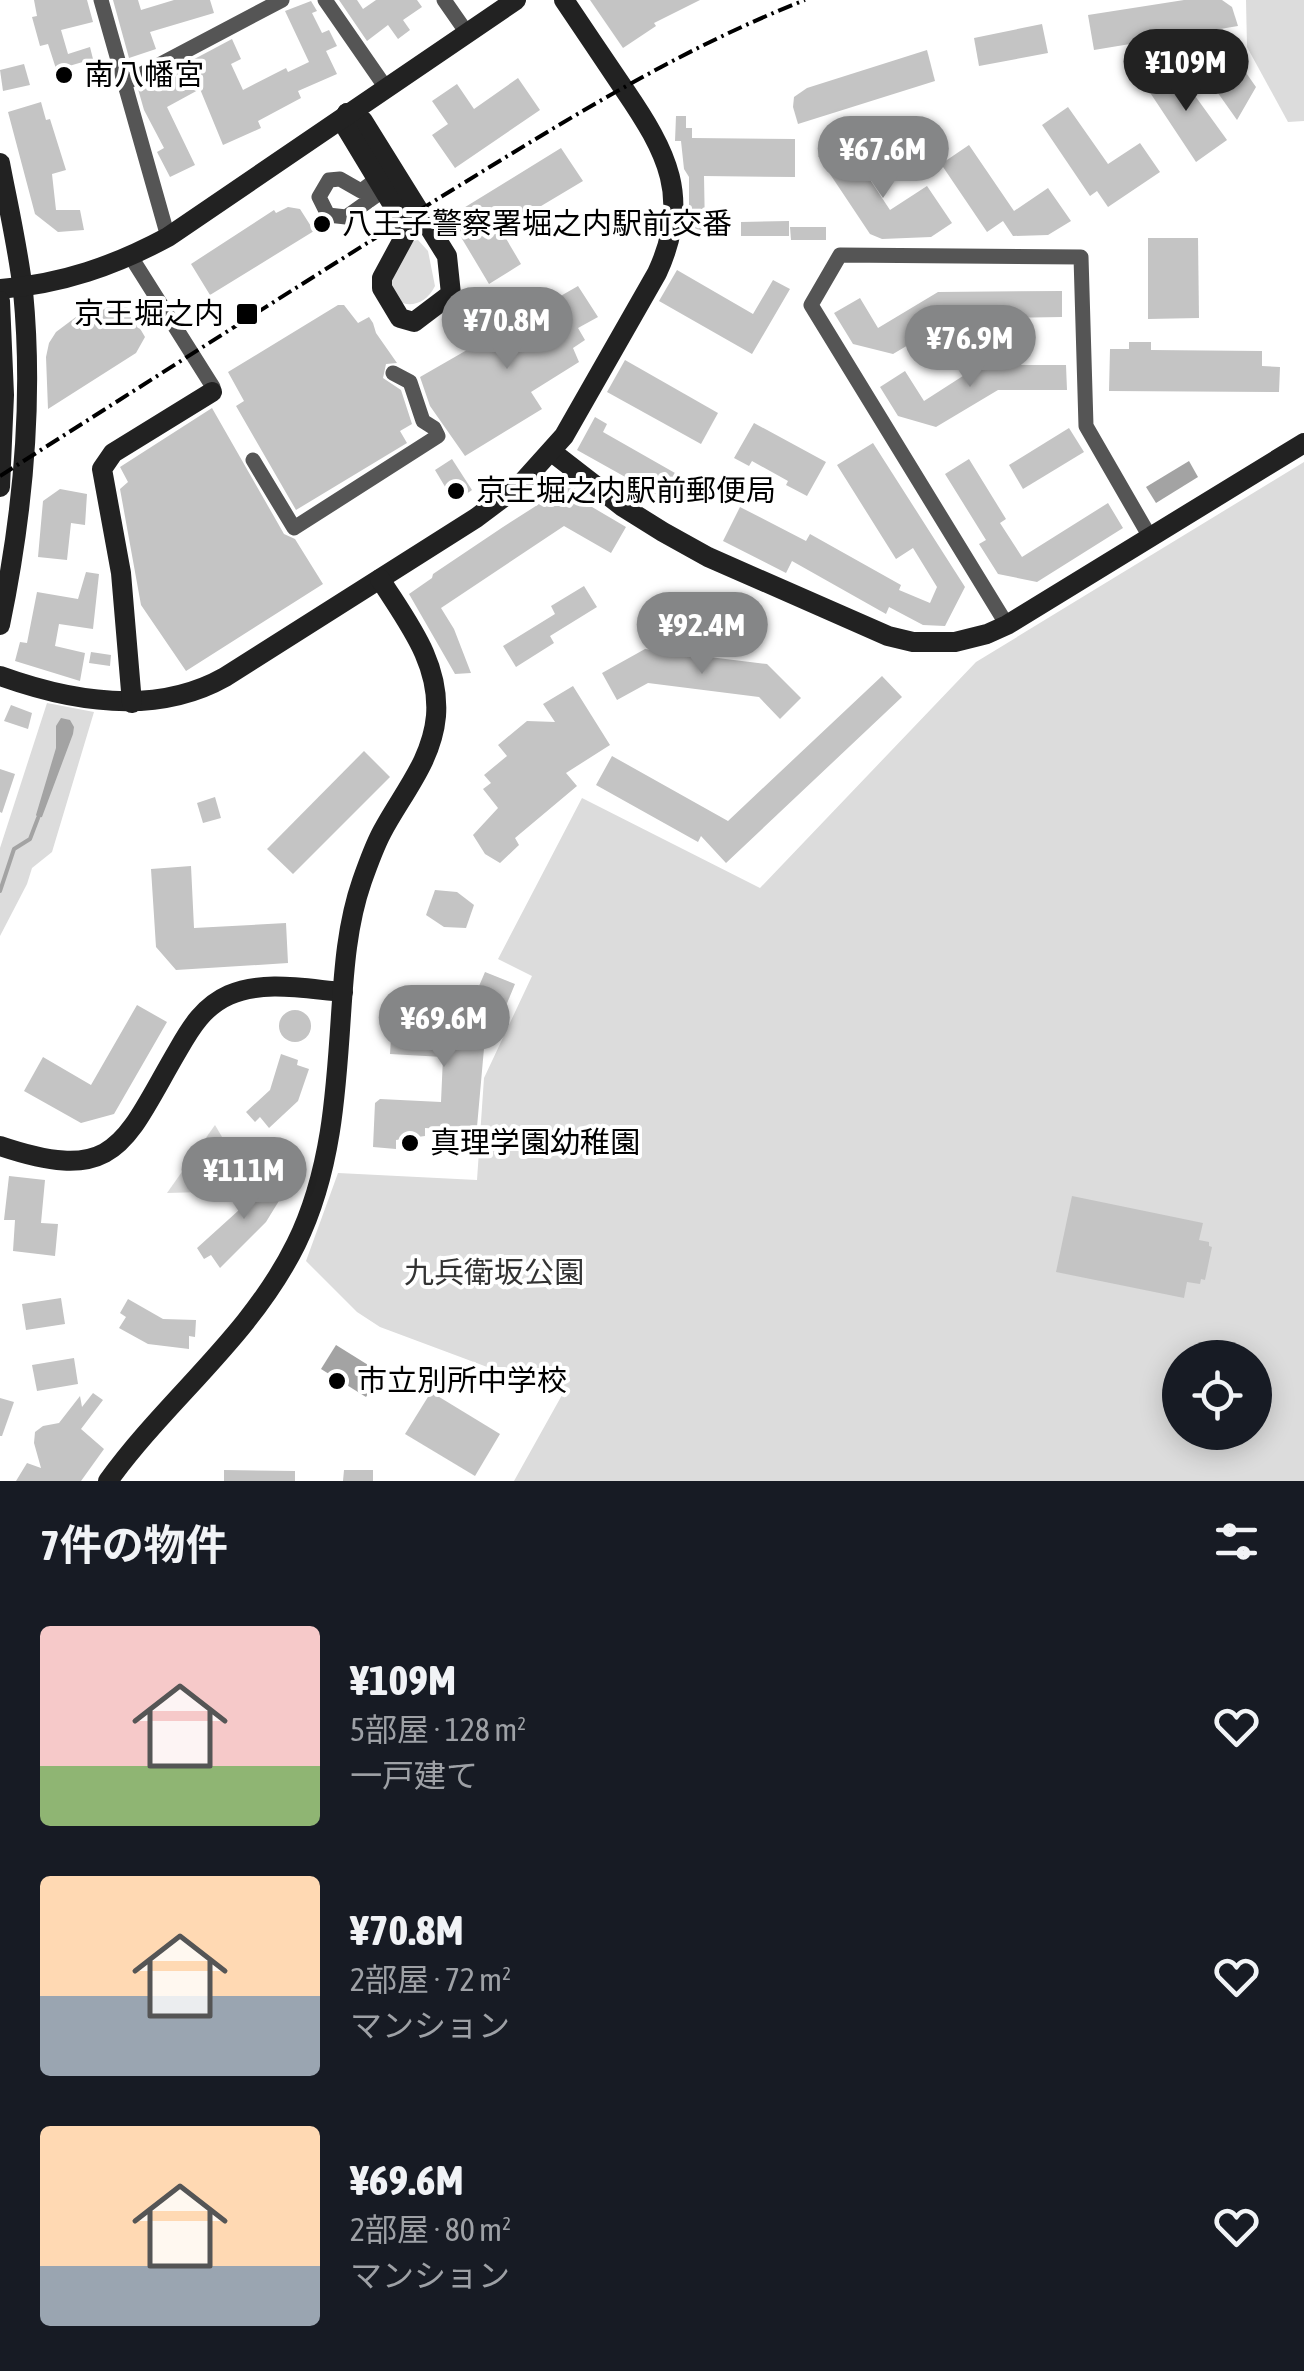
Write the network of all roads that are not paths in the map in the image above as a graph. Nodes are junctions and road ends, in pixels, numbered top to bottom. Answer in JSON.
{"nodes":[{"id":1,"x":101,"y":0,"type":"edge"},
{"id":2,"x":282,"y":0,"type":"edge"},
{"id":3,"x":325,"y":0,"type":"edge"},
{"id":4,"x":444,"y":0,"type":"edge"},
{"id":5,"x":516,"y":0,"type":"edge"},
{"id":6,"x":564,"y":0,"type":"edge"},
{"id":7,"x":468,"y":33,"type":"junction"},
{"id":8,"x":125,"y":82,"type":"junction"},
{"id":9,"x":386,"y":88,"type":"junction"},
{"id":10,"x":348,"y":112,"type":"junction"},
{"id":11,"x":0,"y":163,"type":"edge"},
{"id":12,"x":383,"y":171,"type":"junction"},
{"id":13,"x":384,"y":191,"type":"junction"},
{"id":14,"x":408,"y":230,"type":"junction"},
{"id":15,"x":435,"y":236,"type":"junction"},
{"id":16,"x":168,"y":237,"type":"junction"},
{"id":17,"x":132,"y":257,"type":"junction"},
{"id":18,"x":22,"y":287,"type":"junction"},
{"id":19,"x":0,"y":289,"type":"edge"},
{"id":20,"x":0,"y":301,"type":"edge"},
{"id":21,"x":394,"y":373,"type":"dead end"},
{"id":22,"x":212,"y":392,"type":"joint"},
{"id":23,"x":1304,"y":443,"type":"edge"},
{"id":24,"x":1,"y":450,"type":"edge"},
{"id":25,"x":552,"y":452,"type":"junction"},
{"id":26,"x":253,"y":460,"type":"dead end"},
{"id":27,"x":0,"y":487,"type":"edge"},
{"id":28,"x":1150,"y":537,"type":"junction"},
{"id":29,"x":380,"y":579,"type":"junction"},
{"id":30,"x":0,"y":624,"type":"edge"},
{"id":31,"x":1007,"y":625,"type":"junction"},
{"id":32,"x":0,"y":676,"type":"edge"},
{"id":33,"x":132,"y":703,"type":"junction"},
{"id":34,"x":342,"y":992,"type":"junction"},
{"id":35,"x":0,"y":1146,"type":"edge"},
{"id":36,"x":108,"y":1481,"type":"edge"}],
"edges":[{"from":1,"to":8,"type":"street"},
{"from":2,"to":8,"type":"street"},
{"from":3,"to":9,"type":"street"},
{"from":4,"to":7,"type":"street"},
{"from":5,"to":7,"type":"street"},
{"from":6,"to":25,"type":"street"},
{"from":7,"to":9,"type":"street"},
{"from":8,"to":16,"type":"street"},
{"from":9,"to":10,"type":"street"},
{"from":10,"to":12,"type":"street"},
{"from":10,"to":16,"type":"street"},
{"from":11,"to":18,"type":"street"},
{"from":12,"to":13,"type":"street"},
{"from":12,"to":13,"type":"street"},
{"from":12,"to":15,"type":"street"},
{"from":13,"to":14,"type":"street"},
{"from":14,"to":15,"type":"street"},
{"from":14,"to":15,"type":"street"},
{"from":16,"to":17,"type":"street"},
{"from":17,"to":18,"type":"street"},
{"from":17,"to":22,"type":"street"},
{"from":18,"to":19,"type":"street"},
{"from":18,"to":30,"type":"street"},
{"from":20,"to":24,"type":"street"},
{"from":21,"to":26,"type":"street"},
{"from":22,"to":33,"type":"street"},
{"from":23,"to":28,"type":"street"},
{"from":24,"to":27,"type":"street"},
{"from":25,"to":29,"type":"street"},
{"from":25,"to":31,"type":"street"},
{"from":28,"to":31,"type":"street"},
{"from":28,"to":31,"type":"street"},
{"from":29,"to":33,"type":"street"},
{"from":29,"to":34,"type":"street"},
{"from":32,"to":33,"type":"street"},
{"from":34,"to":35,"type":"street"},
{"from":34,"to":36,"type":"street"}]}
